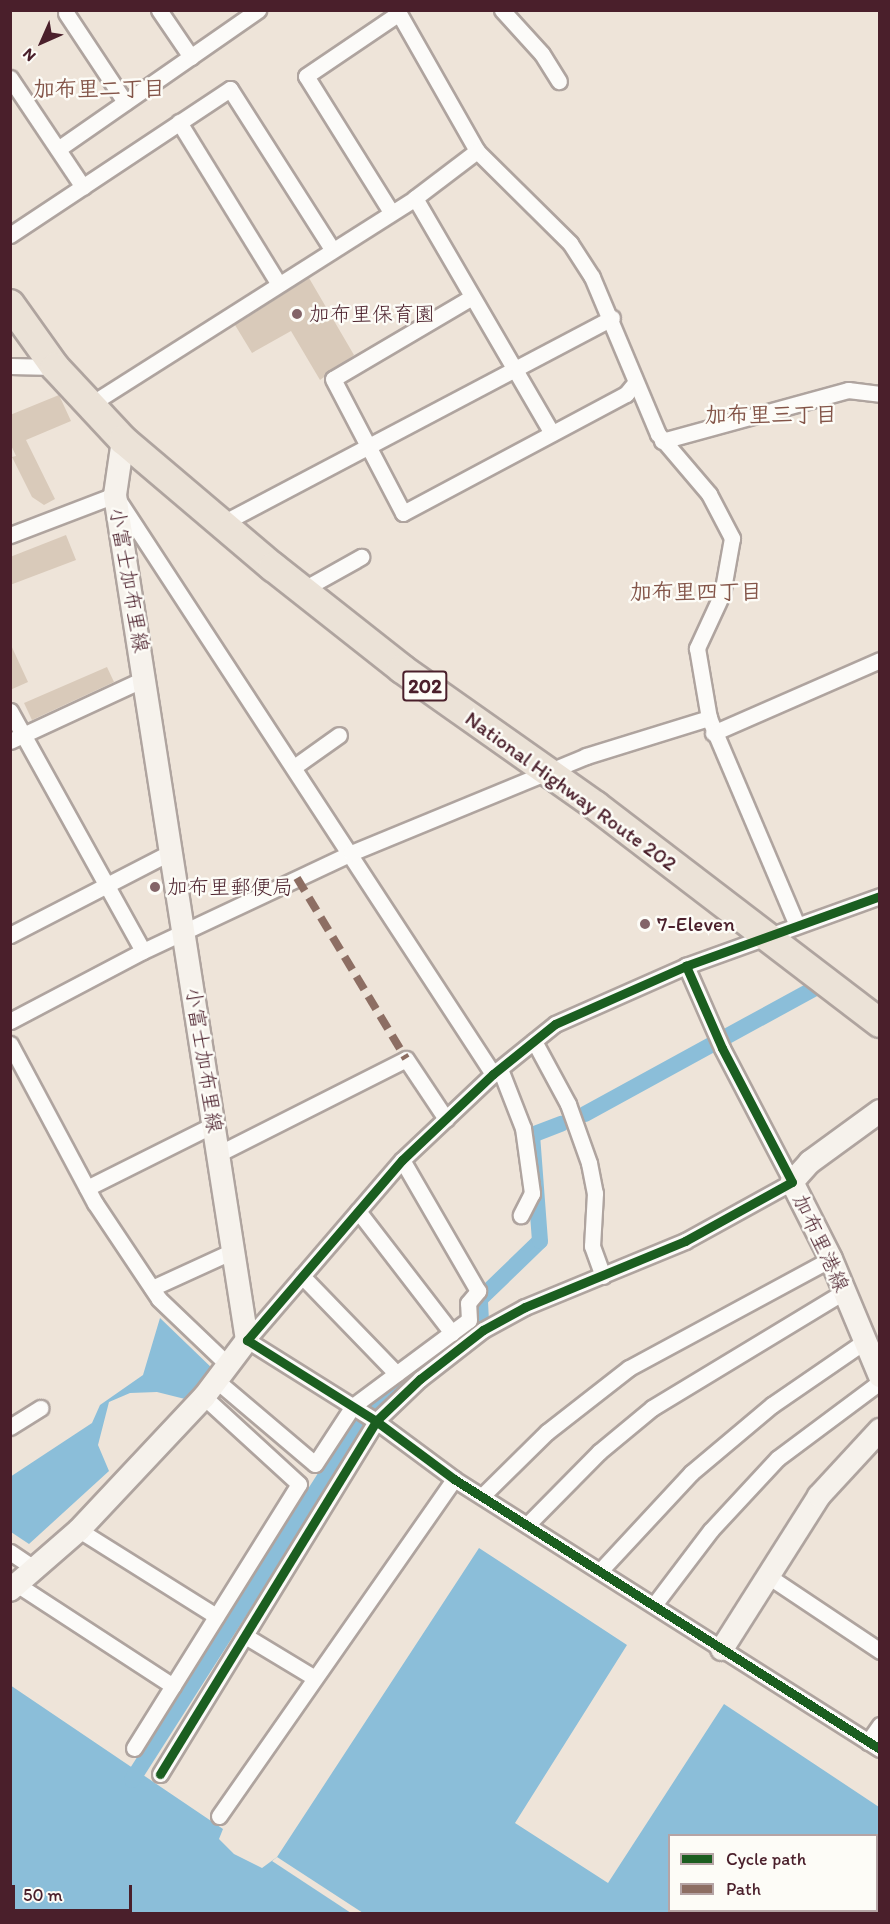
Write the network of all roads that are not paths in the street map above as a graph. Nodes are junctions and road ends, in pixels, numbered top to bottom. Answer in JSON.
{"nodes":[{"id":1,"x":159,"y":10,"type":"edge"},
{"id":2,"x":502,"y":10,"type":"edge"},
{"id":3,"x":258,"y":11,"type":"edge"},
{"id":4,"x":398,"y":12,"type":"edge"},
{"id":5,"x":66,"y":13,"type":"dead end"},
{"id":6,"x":191,"y":57,"type":"junction"},
{"id":7,"x":10,"y":78,"type":"edge"},
{"id":8,"x":559,"y":81,"type":"dead end"},
{"id":9,"x":125,"y":102,"type":"junction"},
{"id":10,"x":179,"y":122,"type":"junction"},
{"id":11,"x":58,"y":149,"type":"junction"},
{"id":12,"x":477,"y":151,"type":"junction"},
{"id":13,"x":83,"y":187,"type":"junction"},
{"id":14,"x":414,"y":198,"type":"junction"},
{"id":15,"x":392,"y":212,"type":"junction"},
{"id":16,"x":10,"y":236,"type":"edge"},
{"id":17,"x":332,"y":249,"type":"junction"},
{"id":18,"x":278,"y":283,"type":"junction"},
{"id":19,"x":472,"y":297,"type":"junction"},
{"id":20,"x":10,"y":304,"type":"edge"},
{"id":21,"x":612,"y":318,"type":"junction"},
{"id":22,"x":10,"y":366,"type":"edge"},
{"id":23,"x":55,"y":366,"type":"junction"},
{"id":24,"x":515,"y":369,"type":"junction"},
{"id":25,"x":634,"y":384,"type":"junction"},
{"id":26,"x":879,"y":394,"type":"edge"},
{"id":27,"x":90,"y":404,"type":"junction"},
{"id":28,"x":552,"y":434,"type":"junction"},
{"id":29,"x":123,"y":440,"type":"junction"},
{"id":30,"x":662,"y":441,"type":"junction"},
{"id":31,"x":367,"y":447,"type":"junction"},
{"id":32,"x":115,"y":495,"type":"junction"},
{"id":33,"x":221,"y":524,"type":"junction"},
{"id":34,"x":10,"y":535,"type":"edge"},
{"id":35,"x":361,"y":557,"type":"dead end"},
{"id":36,"x":302,"y":590,"type":"junction"},
{"id":37,"x":879,"y":660,"type":"edge"},
{"id":38,"x":146,"y":678,"type":"junction"},
{"id":39,"x":10,"y":711,"type":"edge"},
{"id":40,"x":709,"y":718,"type":"junction"},
{"id":41,"x":713,"y":733,"type":"junction"},
{"id":42,"x":339,"y":735,"type":"dead end"},
{"id":43,"x":17,"y":738,"type":"edge"},
{"id":44,"x":294,"y":767,"type":"junction"},
{"id":45,"x":548,"y":772,"type":"junction"},
{"id":46,"x":173,"y":851,"type":"junction"},
{"id":47,"x":351,"y":853,"type":"junction"},
{"id":48,"x":106,"y":886,"type":"junction"},
{"id":49,"x":879,"y":896,"type":"edge"},
{"id":50,"x":797,"y":925,"type":"junction"},
{"id":51,"x":183,"y":933,"type":"junction"},
{"id":52,"x":10,"y":935,"type":"edge"},
{"id":53,"x":764,"y":936,"type":"junction"},
{"id":54,"x":143,"y":951,"type":"junction"},
{"id":55,"x":686,"y":966,"type":"junction"},
{"id":56,"x":10,"y":1021,"type":"edge"},
{"id":57,"x":879,"y":1023,"type":"edge"},
{"id":58,"x":534,"y":1041,"type":"junction"},
{"id":59,"x":10,"y":1044,"type":"edge"},
{"id":60,"x":496,"y":1072,"type":"junction"},
{"id":61,"x":879,"y":1110,"type":"edge"},
{"id":62,"x":446,"y":1119,"type":"junction"},
{"id":63,"x":215,"y":1124,"type":"junction"},
{"id":64,"x":220,"y":1153,"type":"junction"},
{"id":65,"x":402,"y":1160,"type":"junction"},
{"id":66,"x":792,"y":1182,"type":"junction"},
{"id":67,"x":87,"y":1188,"type":"junction"},
{"id":68,"x":358,"y":1211,"type":"junction"},
{"id":69,"x":521,"y":1215,"type":"dead end"},
{"id":70,"x":235,"y":1250,"type":"junction"},
{"id":71,"x":831,"y":1259,"type":"junction"},
{"id":72,"x":302,"y":1276,"type":"junction"},
{"id":73,"x":603,"y":1276,"type":"junction"},
{"id":74,"x":152,"y":1288,"type":"junction"},
{"id":75,"x":844,"y":1291,"type":"junction"},
{"id":76,"x":452,"y":1333,"type":"junction"},
{"id":77,"x":247,"y":1340,"type":"junction"},
{"id":78,"x":865,"y":1341,"type":"junction"},
{"id":79,"x":397,"y":1374,"type":"junction"},
{"id":80,"x":879,"y":1376,"type":"edge"},
{"id":81,"x":217,"y":1381,"type":"junction"},
{"id":82,"x":879,"y":1382,"type":"edge"},
{"id":83,"x":353,"y":1406,"type":"junction"},
{"id":84,"x":40,"y":1408,"type":"dead end"},
{"id":85,"x":376,"y":1421,"type":"junction"},
{"id":86,"x":10,"y":1427,"type":"edge"},
{"id":87,"x":879,"y":1430,"type":"edge"},
{"id":88,"x":315,"y":1464,"type":"junction"},
{"id":89,"x":454,"y":1479,"type":"junction"},
{"id":90,"x":298,"y":1484,"type":"junction"},
{"id":91,"x":482,"y":1497,"type":"junction"},
{"id":92,"x":527,"y":1525,"type":"junction"},
{"id":93,"x":79,"y":1530,"type":"junction"},
{"id":94,"x":10,"y":1552,"type":"edge"},
{"id":95,"x":37,"y":1570,"type":"junction"},
{"id":96,"x":600,"y":1571,"type":"junction"},
{"id":97,"x":768,"y":1576,"type":"junction"},
{"id":98,"x":14,"y":1588,"type":"edge"},
{"id":99,"x":654,"y":1605,"type":"junction"},
{"id":100,"x":216,"y":1616,"type":"junction"},
{"id":101,"x":247,"y":1637,"type":"junction"},
{"id":102,"x":722,"y":1649,"type":"junction"},
{"id":103,"x":879,"y":1651,"type":"edge"},
{"id":104,"x":315,"y":1678,"type":"junction"},
{"id":105,"x":173,"y":1686,"type":"junction"},
{"id":106,"x":879,"y":1725,"type":"edge"},
{"id":107,"x":874,"y":1745,"type":"edge"},
{"id":108,"x":134,"y":1748,"type":"dead end"},
{"id":109,"x":160,"y":1774,"type":"dead end"},
{"id":110,"x":219,"y":1816,"type":"dead end"}],
"edges":[{"from":1,"to":6,"type":"street"},
{"from":2,"to":8,"type":"street"},
{"from":3,"to":6,"type":"street"},
{"from":4,"to":12,"type":"street"},
{"from":4,"to":15,"type":"street"},
{"from":5,"to":9,"type":"street"},
{"from":6,"to":9,"type":"street"},
{"from":7,"to":11,"type":"street"},
{"from":9,"to":11,"type":"street"},
{"from":10,"to":13,"type":"street"},
{"from":10,"to":17,"type":"street"},
{"from":10,"to":18,"type":"street"},
{"from":11,"to":13,"type":"street"},
{"from":12,"to":14,"type":"street"},
{"from":12,"to":21,"type":"street"},
{"from":13,"to":16,"type":"street"},
{"from":14,"to":15,"type":"street"},
{"from":14,"to":19,"type":"street"},
{"from":15,"to":17,"type":"street"},
{"from":17,"to":18,"type":"street"},
{"from":18,"to":27,"type":"street"},
{"from":19,"to":24,"type":"street"},
{"from":19,"to":31,"type":"street"},
{"from":20,"to":23,"type":"highway","name":"National Highway Route 202","number":"202"},
{"from":21,"to":24,"type":"street"},
{"from":21,"to":25,"type":"street"},
{"from":22,"to":23,"type":"street"},
{"from":23,"to":27,"type":"highway","name":"National Highway Route 202","number":"202"},
{"from":24,"to":28,"type":"street"},
{"from":24,"to":31,"type":"street"},
{"from":25,"to":28,"type":"street"},
{"from":25,"to":30,"type":"street"},
{"from":26,"to":30,"type":"street"},
{"from":27,"to":29,"type":"highway","name":"National Highway Route 202","number":"202"},
{"from":28,"to":31,"type":"street"},
{"from":29,"to":32,"type":"main road","name":"小富士加布里線"},
{"from":29,"to":33,"type":"highway","name":"National Highway Route 202","number":"202"},
{"from":30,"to":40,"type":"street"},
{"from":31,"to":33,"type":"street"},
{"from":32,"to":34,"type":"street"},
{"from":32,"to":38,"type":"main road","name":"小富士加布里線"},
{"from":32,"to":44,"type":"street"},
{"from":33,"to":36,"type":"highway","name":"National Highway Route 202","number":"202"},
{"from":35,"to":36,"type":"street"},
{"from":36,"to":45,"type":"highway","name":"National Highway Route 202","number":"202"},
{"from":37,"to":41,"type":"street"},
{"from":38,"to":43,"type":"street"},
{"from":38,"to":46,"type":"main road","name":"小富士加布里線"},
{"from":39,"to":43,"type":"street"},
{"from":40,"to":41,"type":"street"},
{"from":40,"to":45,"type":"street"},
{"from":41,"to":50,"type":"street"},
{"from":42,"to":44,"type":"street"},
{"from":43,"to":48,"type":"street"},
{"from":44,"to":47,"type":"street"},
{"from":45,"to":47,"type":"street"},
{"from":45,"to":53,"type":"highway","name":"National Highway Route 202","number":"202"},
{"from":46,"to":48,"type":"street"},
{"from":46,"to":51,"type":"main road","name":"小富士加布里線"},
{"from":47,"to":51,"type":"street"},
{"from":47,"to":60,"type":"street"},
{"from":48,"to":52,"type":"street"},
{"from":48,"to":54,"type":"street"},
{"from":49,"to":50,"type":"street"},
{"from":50,"to":53,"type":"street"},
{"from":51,"to":54,"type":"street"},
{"from":51,"to":63,"type":"main road","name":"小富士加布里線"},
{"from":53,"to":55,"type":"street"},
{"from":53,"to":57,"type":"highway","name":"National Highway Route 202","number":"202"},
{"from":54,"to":56,"type":"street"},
{"from":55,"to":58,"type":"street"},
{"from":55,"to":66,"type":"street"},
{"from":58,"to":60,"type":"street"},
{"from":58,"to":73,"type":"street"},
{"from":59,"to":67,"type":"street"},
{"from":60,"to":62,"type":"street"},
{"from":60,"to":69,"type":"street"},
{"from":61,"to":66,"type":"main road","name":"加布里港線"},
{"from":62,"to":64,"type":"street"},
{"from":62,"to":65,"type":"street"},
{"from":63,"to":64,"type":"main road","name":"小富士加布里線"},
{"from":63,"to":67,"type":"street"},
{"from":64,"to":70,"type":"main road","name":"小富士加布里線"},
{"from":65,"to":68,"type":"street"},
{"from":65,"to":76,"type":"street"},
{"from":66,"to":71,"type":"main road","name":"加布里港線"},
{"from":66,"to":73,"type":"street"},
{"from":67,"to":74,"type":"street"},
{"from":68,"to":72,"type":"street"},
{"from":68,"to":76,"type":"street"},
{"from":70,"to":74,"type":"street"},
{"from":70,"to":77,"type":"main road","name":"小富士加布里線"},
{"from":71,"to":75,"type":"main road","name":"加布里港線"},
{"from":71,"to":91,"type":"street"},
{"from":72,"to":77,"type":"street"},
{"from":72,"to":79,"type":"street"},
{"from":73,"to":85,"type":"street"},
{"from":74,"to":81,"type":"street"},
{"from":75,"to":78,"type":"main road","name":"加布里港線"},
{"from":75,"to":92,"type":"street"},
{"from":76,"to":79,"type":"street"},
{"from":77,"to":81,"type":"main road"},
{"from":77,"to":83,"type":"street"},
{"from":78,"to":80,"type":"main road","name":"加布里港線"},
{"from":78,"to":96,"type":"street"},
{"from":79,"to":83,"type":"street"},
{"from":81,"to":88,"type":"street"},
{"from":81,"to":90,"type":"street"},
{"from":81,"to":93,"type":"main road"},
{"from":82,"to":99,"type":"street"},
{"from":83,"to":85,"type":"street"},
{"from":83,"to":88,"type":"street"},
{"from":84,"to":86,"type":"street"},
{"from":85,"to":89,"type":"street"},
{"from":85,"to":101,"type":"street"},
{"from":87,"to":97,"type":"main road"},
{"from":88,"to":90,"type":"street"},
{"from":89,"to":91,"type":"street"},
{"from":89,"to":104,"type":"street"},
{"from":90,"to":100,"type":"street"},
{"from":91,"to":92,"type":"street"},
{"from":92,"to":96,"type":"street"},
{"from":93,"to":95,"type":"main road"},
{"from":93,"to":100,"type":"street"},
{"from":94,"to":95,"type":"street"},
{"from":95,"to":98,"type":"main road"},
{"from":96,"to":99,"type":"street"},
{"from":97,"to":102,"type":"main road"},
{"from":97,"to":103,"type":"street"},
{"from":98,"to":105,"type":"street"},
{"from":99,"to":102,"type":"street"},
{"from":100,"to":105,"type":"street"},
{"from":101,"to":104,"type":"street"},
{"from":101,"to":109,"type":"street"},
{"from":102,"to":107,"type":"street"},
{"from":104,"to":110,"type":"street"},
{"from":105,"to":108,"type":"street"},
{"from":106,"to":107,"type":"street"}]}
